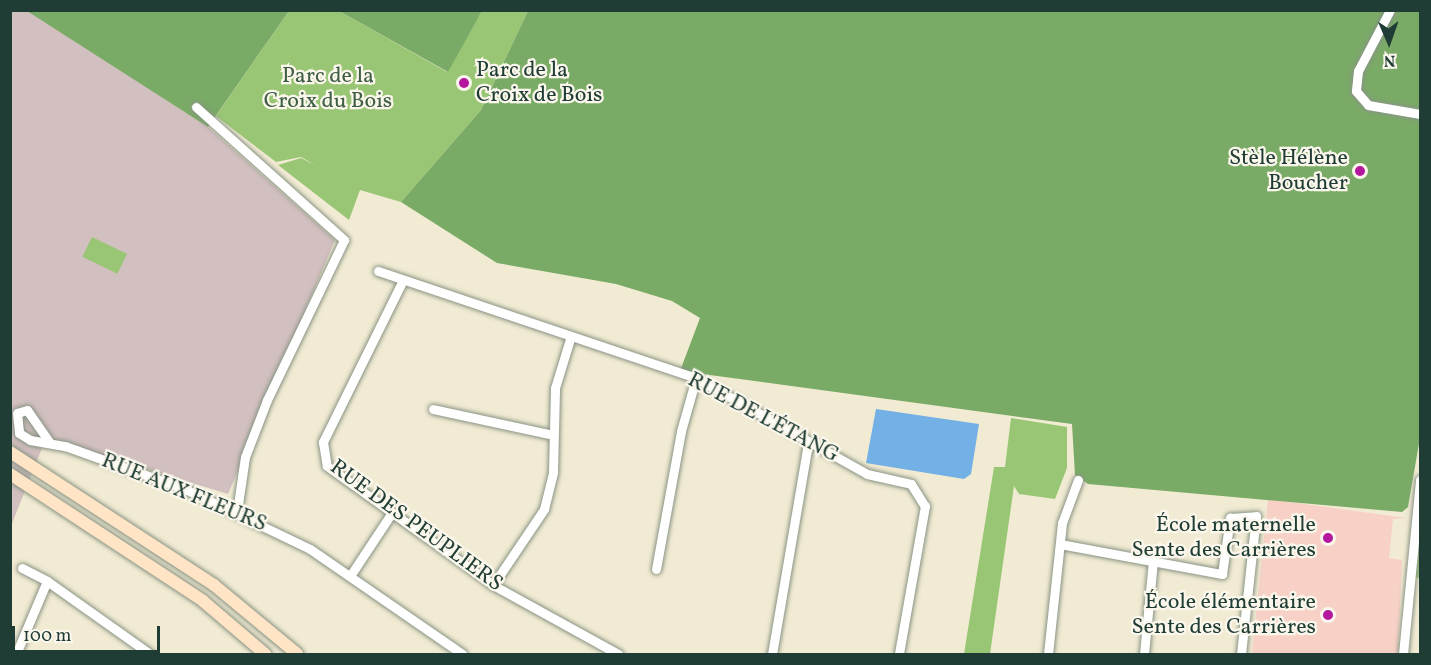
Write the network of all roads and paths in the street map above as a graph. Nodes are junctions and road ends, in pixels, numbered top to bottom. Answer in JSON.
{"nodes":[{"id":1,"x":1390,"y":10,"type":"edge"},
{"id":2,"x":196,"y":107,"type":"dead end"},
{"id":3,"x":1420,"y":114,"type":"edge"},
{"id":4,"x":378,"y":271,"type":"dead end"},
{"id":5,"x":403,"y":280,"type":"junction"},
{"id":6,"x":570,"y":339,"type":"junction"},
{"id":7,"x":696,"y":378,"type":"junction"},
{"id":8,"x":433,"y":410,"type":"dead end"},
{"id":9,"x":553,"y":435,"type":"junction"},
{"id":10,"x":50,"y":443,"type":"dead end"},
{"id":11,"x":808,"y":443,"type":"junction"},
{"id":12,"x":10,"y":452,"type":"edge"},
{"id":13,"x":10,"y":474,"type":"edge"},
{"id":14,"x":1078,"y":480,"type":"dead end"},
{"id":15,"x":1420,"y":480,"type":"edge"},
{"id":16,"x":237,"y":511,"type":"junction"},
{"id":17,"x":391,"y":514,"type":"junction"},
{"id":18,"x":1060,"y":544,"type":"junction"},
{"id":19,"x":1153,"y":561,"type":"junction"},
{"id":20,"x":22,"y":568,"type":"dead end"},
{"id":21,"x":656,"y":569,"type":"dead end"},
{"id":22,"x":350,"y":576,"type":"junction"},
{"id":23,"x":47,"y":580,"type":"junction"},
{"id":24,"x":493,"y":585,"type":"junction"},
{"id":25,"x":16,"y":654,"type":"edge"},
{"id":26,"x":150,"y":654,"type":"edge"},
{"id":27,"x":265,"y":654,"type":"edge"},
{"id":28,"x":297,"y":654,"type":"edge"},
{"id":29,"x":462,"y":654,"type":"edge"},
{"id":30,"x":618,"y":654,"type":"edge"},
{"id":31,"x":772,"y":654,"type":"edge"},
{"id":32,"x":899,"y":654,"type":"edge"},
{"id":33,"x":1048,"y":654,"type":"edge"},
{"id":34,"x":1144,"y":654,"type":"edge"},
{"id":35,"x":1241,"y":654,"type":"edge"},
{"id":36,"x":1403,"y":654,"type":"edge"}],
"edges":[{"from":1,"to":3,"type":"street"},
{"from":2,"to":16,"type":"street"},
{"from":4,"to":5,"type":"street","name":"RUE DE L'ÉTANG"},
{"from":5,"to":6,"type":"street","name":"RUE DE L'ÉTANG"},
{"from":5,"to":17,"type":"street","name":"RUE DES PEUPLIERS"},
{"from":6,"to":7,"type":"street","name":"RUE DE L'ÉTANG"},
{"from":6,"to":9,"type":"street"},
{"from":7,"to":11,"type":"street","name":"RUE DE L'ÉTANG"},
{"from":7,"to":21,"type":"street"},
{"from":8,"to":9,"type":"street"},
{"from":9,"to":24,"type":"street"},
{"from":10,"to":16,"type":"street","name":"RUE AUX FLEURS"},
{"from":11,"to":31,"type":"street"},
{"from":11,"to":32,"type":"street","name":"RUE DE L'ÉTANG"},
{"from":12,"to":28,"type":"main road"},
{"from":13,"to":27,"type":"main road"},
{"from":14,"to":18,"type":"street"},
{"from":15,"to":36,"type":"street"},
{"from":16,"to":22,"type":"street","name":"RUE AUX FLEURS"},
{"from":17,"to":22,"type":"street"},
{"from":17,"to":24,"type":"street","name":"RUE DES PEUPLIERS"},
{"from":18,"to":19,"type":"street"},
{"from":18,"to":33,"type":"street"},
{"from":19,"to":34,"type":"street"},
{"from":19,"to":35,"type":"street"},
{"from":20,"to":23,"type":"street"},
{"from":22,"to":29,"type":"street","name":"RUE AUX FLEURS"},
{"from":23,"to":25,"type":"street"},
{"from":23,"to":26,"type":"street"},
{"from":24,"to":30,"type":"street","name":"RUE DES PEUPLIERS"}]}
